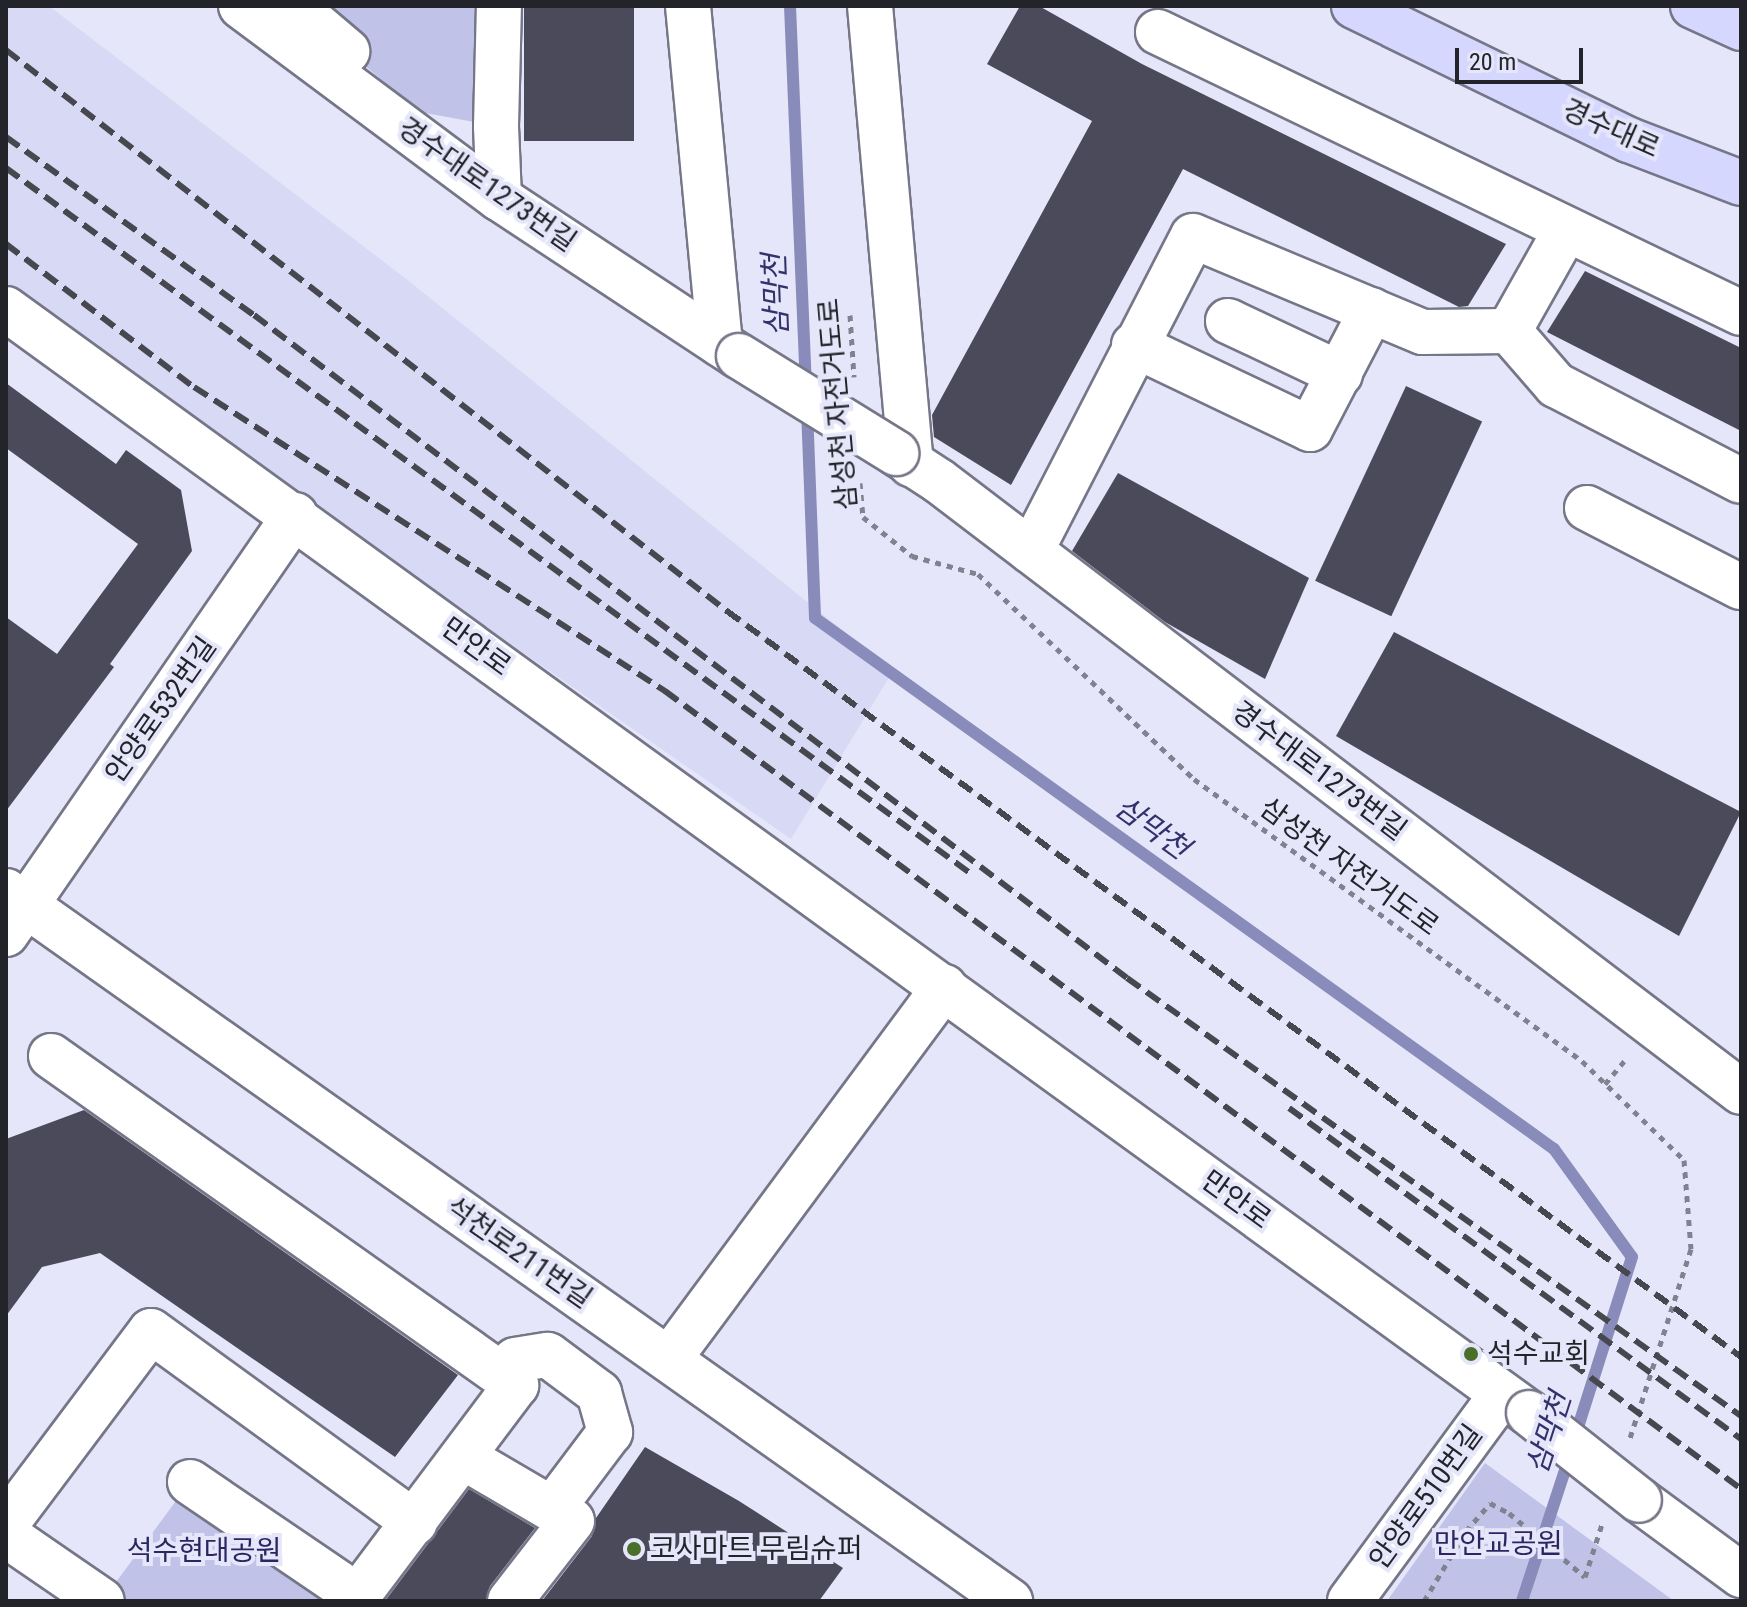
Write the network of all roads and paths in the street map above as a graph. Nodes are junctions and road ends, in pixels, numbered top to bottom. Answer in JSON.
{"nodes":[{"id":1,"x":241,"y":6,"type":"edge"},
{"id":2,"x":294,"y":6,"type":"edge"},
{"id":3,"x":499,"y":6,"type":"edge"},
{"id":4,"x":688,"y":6,"type":"edge"},
{"id":5,"x":870,"y":6,"type":"edge"},
{"id":6,"x":1354,"y":6,"type":"edge"},
{"id":7,"x":1693,"y":6,"type":"edge"},
{"id":8,"x":1741,"y":28,"type":"edge"},
{"id":9,"x":1158,"y":32,"type":"dead end"},
{"id":10,"x":420,"y":112,"type":"dead end"},
{"id":11,"x":1741,"y":183,"type":"edge"},
{"id":12,"x":499,"y":198,"type":"junction"},
{"id":13,"x":1566,"y":230,"type":"junction"},
{"id":14,"x":849,"y":300,"type":"dead end"},
{"id":15,"x":6,"y":309,"type":"edge"},
{"id":16,"x":1372,"y":310,"type":"junction"},
{"id":17,"x":1741,"y":313,"type":"edge"},
{"id":18,"x":1228,"y":321,"type":"dead end"},
{"id":19,"x":1509,"y":331,"type":"junction"},
{"id":20,"x":1134,"y":345,"type":"junction"},
{"id":21,"x":729,"y":350,"type":"junction"},
{"id":22,"x":1340,"y":374,"type":"junction"},
{"id":23,"x":855,"y":393,"type":"dead end"},
{"id":24,"x":889,"y":463,"type":"junction"},
{"id":25,"x":1741,"y":481,"type":"edge"},
{"id":26,"x":1587,"y":508,"type":"dead end"},
{"id":27,"x":295,"y":515,"type":"junction"},
{"id":28,"x":1031,"y":551,"type":"junction"},
{"id":29,"x":1741,"y":587,"type":"edge"},
{"id":30,"x":13,"y":910,"type":"edge"},
{"id":31,"x":944,"y":987,"type":"junction"},
{"id":32,"x":51,"y":1056,"type":"dead end"},
{"id":33,"x":1741,"y":1092,"type":"edge"},
{"id":34,"x":669,"y":1359,"type":"junction"},
{"id":35,"x":515,"y":1360,"type":"dead end"},
{"id":36,"x":1515,"y":1403,"type":"junction"},
{"id":37,"x":1628,"y":1443,"type":"dead end"},
{"id":38,"x":463,"y":1457,"type":"junction"},
{"id":39,"x":190,"y":1482,"type":"dead end"},
{"id":40,"x":1621,"y":1508,"type":"junction"},
{"id":41,"x":552,"y":1509,"type":"junction"},
{"id":42,"x":415,"y":1523,"type":"junction"},
{"id":43,"x":6,"y":1524,"type":"edge"},
{"id":44,"x":6,"y":1535,"type":"edge"},
{"id":45,"x":1741,"y":1575,"type":"edge"},
{"id":46,"x":356,"y":1599,"type":"edge"},
{"id":47,"x":102,"y":1601,"type":"edge"},
{"id":48,"x":510,"y":1601,"type":"edge"},
{"id":49,"x":1010,"y":1601,"type":"edge"},
{"id":50,"x":1350,"y":1601,"type":"edge"},
{"id":51,"x":1424,"y":1601,"type":"edge"}],
"edges":[{"from":1,"to":12,"type":"street","name":"경수대로1273번길"},
{"from":2,"to":10,"type":"street"},
{"from":3,"to":12,"type":"street"},
{"from":4,"to":21,"type":"street"},
{"from":5,"to":24,"type":"street"},
{"from":6,"to":11,"type":"main road","name":"경수대로"},
{"from":7,"to":8,"type":"main road"},
{"from":9,"to":13,"type":"street"},
{"from":12,"to":21,"type":"street","name":"경수대로1273번길"},
{"from":13,"to":17,"type":"street"},
{"from":13,"to":19,"type":"street"},
{"from":14,"to":23,"type":"path","name":"삼성천 자전거도로"},
{"from":15,"to":27,"type":"street","name":"만안로"},
{"from":16,"to":19,"type":"street"},
{"from":16,"to":20,"type":"street"},
{"from":16,"to":22,"type":"street"},
{"from":18,"to":22,"type":"street"},
{"from":19,"to":25,"type":"street"},
{"from":20,"to":22,"type":"street"},
{"from":20,"to":28,"type":"street"},
{"from":21,"to":24,"type":"street","name":"경수대로1273번길","bridge":true},
{"from":24,"to":28,"type":"street","name":"경수대로1273번길"},
{"from":24,"to":37,"type":"path","name":"삼성천 자전거도로"},
{"from":26,"to":29,"type":"street"},
{"from":27,"to":30,"type":"street","name":"안양로532번길"},
{"from":27,"to":31,"type":"street","name":"만안로"},
{"from":28,"to":33,"type":"street","name":"경수대로1273번길"},
{"from":30,"to":34,"type":"street","name":"석천로211번길"},
{"from":31,"to":34,"type":"street"},
{"from":31,"to":36,"type":"street","name":"만안로"},
{"from":32,"to":38,"type":"street"},
{"from":34,"to":49,"type":"street","name":"석천로211번길"},
{"from":35,"to":41,"type":"street"},
{"from":36,"to":40,"type":"street","name":"만안로","bridge":true},
{"from":36,"to":50,"type":"street","name":"안양로510번길"},
{"from":38,"to":41,"type":"street"},
{"from":38,"to":42,"type":"street"},
{"from":39,"to":46,"type":"street"},
{"from":40,"to":45,"type":"street"},
{"from":40,"to":51,"type":"path"},
{"from":41,"to":48,"type":"street"},
{"from":42,"to":43,"type":"street"},
{"from":42,"to":46,"type":"street"},
{"from":44,"to":47,"type":"street"}]}
